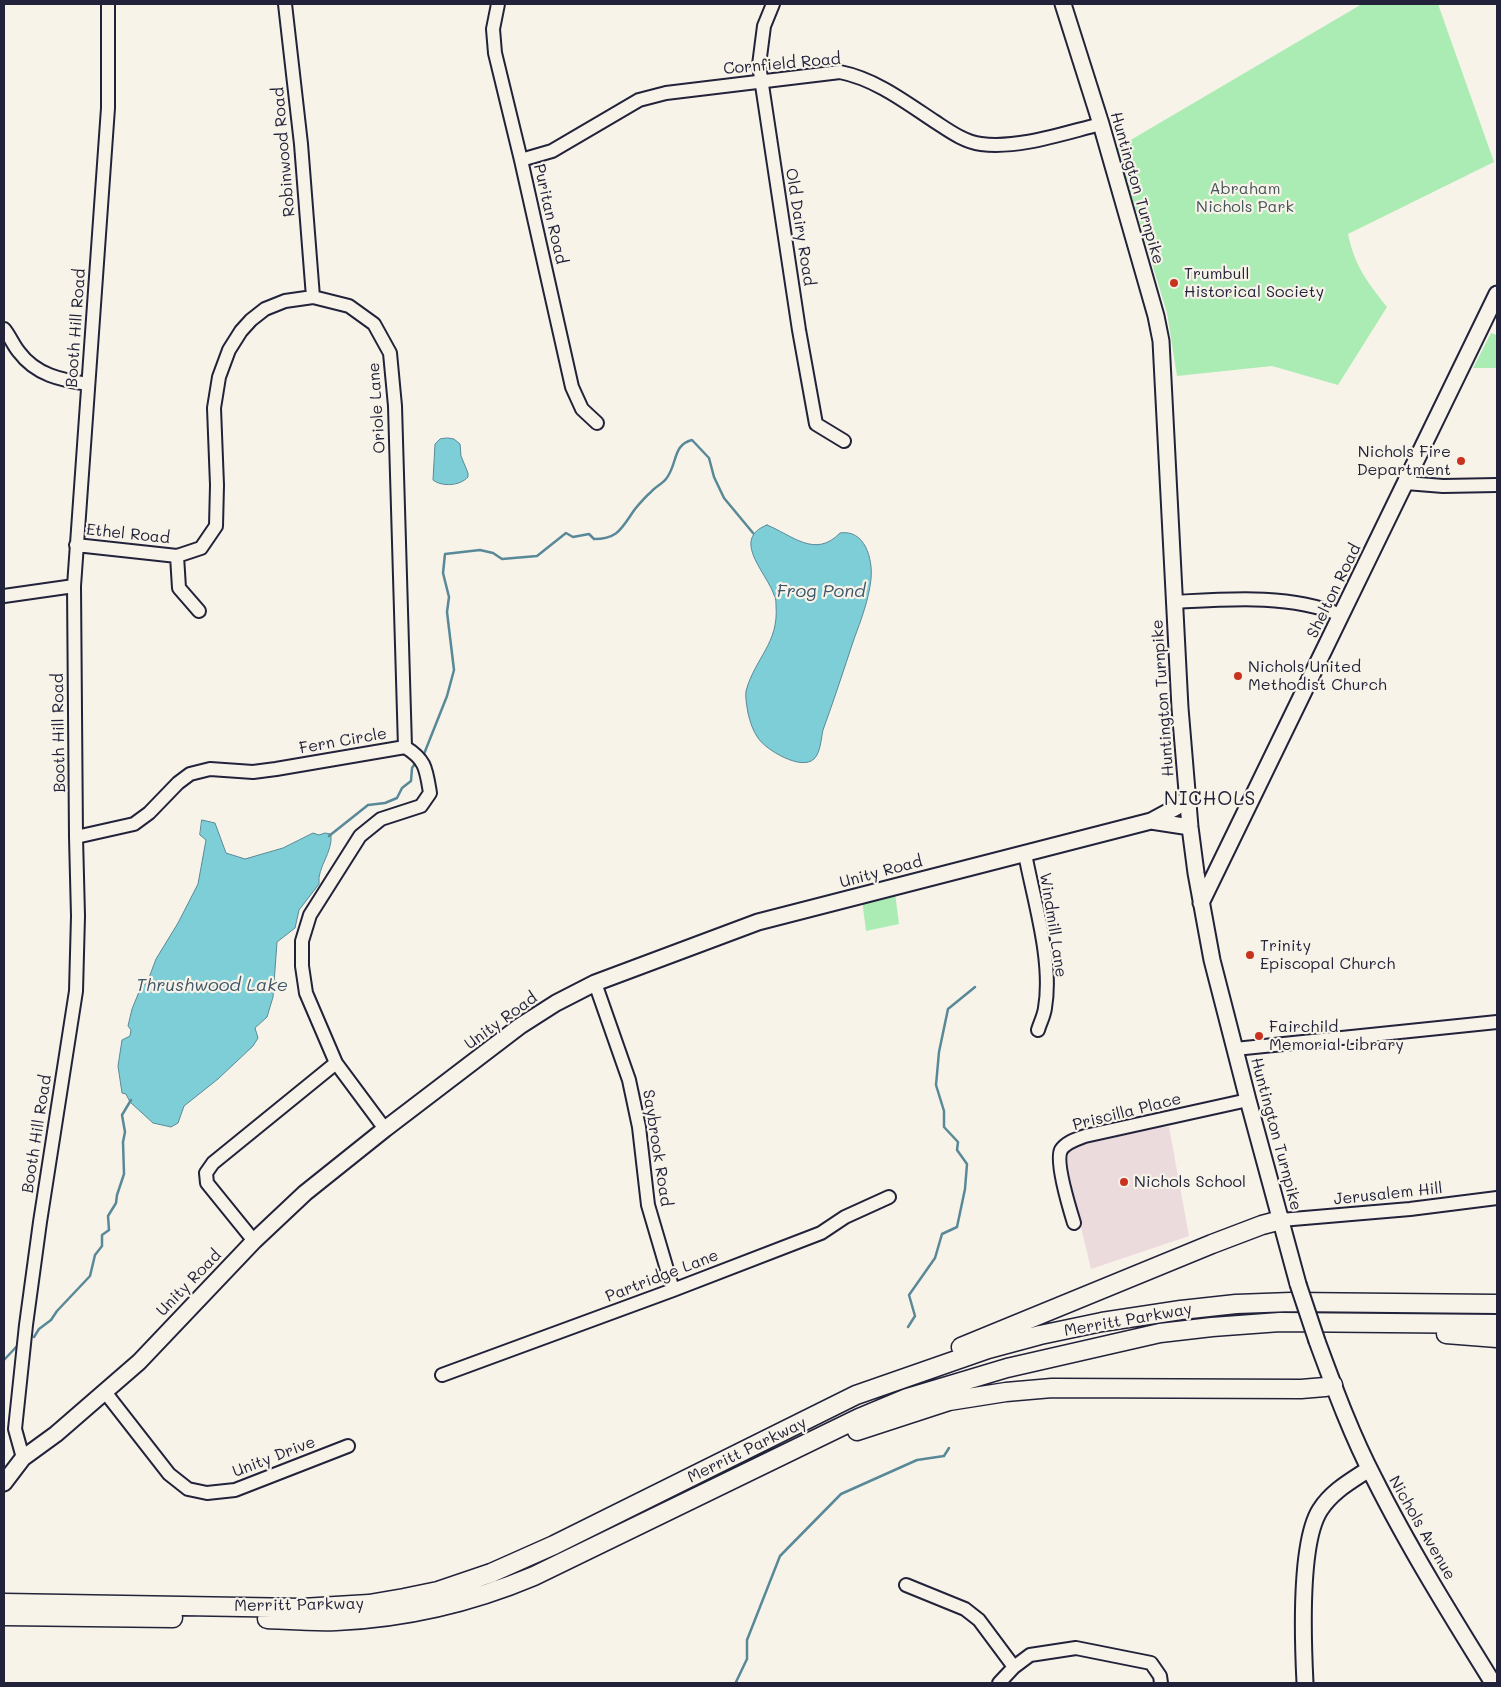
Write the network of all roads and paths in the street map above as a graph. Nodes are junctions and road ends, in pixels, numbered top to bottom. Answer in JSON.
{"nodes":[{"id":1,"x":108,"y":4,"type":"edge"},
{"id":2,"x":285,"y":4,"type":"edge"},
{"id":3,"x":498,"y":4,"type":"edge"},
{"id":4,"x":773,"y":4,"type":"edge"},
{"id":5,"x":1063,"y":4,"type":"edge"},
{"id":6,"x":761,"y":81,"type":"junction"},
{"id":7,"x":1101,"y":124,"type":"junction"},
{"id":8,"x":521,"y":160,"type":"junction"},
{"id":9,"x":1497,"y":294,"type":"edge"},
{"id":10,"x":313,"y":297,"type":"junction"},
{"id":11,"x":4,"y":329,"type":"edge"},
{"id":12,"x":88,"y":384,"type":"junction"},
{"id":13,"x":597,"y":423,"type":"dead end"},
{"id":14,"x":844,"y":441,"type":"dead end"},
{"id":15,"x":1406,"y":483,"type":"junction"},
{"id":16,"x":1497,"y":485,"type":"edge"},
{"id":17,"x":76,"y":545,"type":"junction"},
{"id":18,"x":177,"y":556,"type":"junction"},
{"id":19,"x":74,"y":586,"type":"junction"},
{"id":20,"x":4,"y":596,"type":"edge"},
{"id":21,"x":1174,"y":602,"type":"junction"},
{"id":22,"x":199,"y":611,"type":"dead end"},
{"id":23,"x":1341,"y":615,"type":"junction"},
{"id":24,"x":405,"y":747,"type":"junction"},
{"id":25,"x":1187,"y":799,"type":"junction"},
{"id":26,"x":1150,"y":821,"type":"junction"},
{"id":27,"x":1190,"y":827,"type":"junction"},
{"id":28,"x":76,"y":837,"type":"junction"},
{"id":29,"x":1025,"y":854,"type":"junction"},
{"id":30,"x":1201,"y":903,"type":"junction"},
{"id":31,"x":595,"y":983,"type":"junction"},
{"id":32,"x":1497,"y":1022,"type":"edge"},
{"id":33,"x":1038,"y":1030,"type":"dead end"},
{"id":34,"x":1235,"y":1049,"type":"junction"},
{"id":35,"x":336,"y":1063,"type":"junction"},
{"id":36,"x":1248,"y":1100,"type":"junction"},
{"id":37,"x":384,"y":1129,"type":"junction"},
{"id":38,"x":889,"y":1197,"type":"dead end"},
{"id":39,"x":1497,"y":1198,"type":"edge"},
{"id":40,"x":1281,"y":1220,"type":"junction"},
{"id":41,"x":1074,"y":1223,"type":"dead end"},
{"id":42,"x":254,"y":1240,"type":"junction"},
{"id":43,"x":673,"y":1290,"type":"junction"},
{"id":44,"x":1497,"y":1297,"type":"edge"},
{"id":45,"x":1408,"y":1303,"type":"junction"},
{"id":46,"x":1497,"y":1304,"type":"edge"},
{"id":47,"x":1364,"y":1322,"type":"junction"},
{"id":48,"x":1497,"y":1324,"type":"edge"},
{"id":49,"x":1497,"y":1338,"type":"edge"},
{"id":50,"x":442,"y":1375,"type":"dead end"},
{"id":51,"x":1333,"y":1385,"type":"junction"},
{"id":52,"x":105,"y":1392,"type":"junction"},
{"id":53,"x":856,"y":1395,"type":"junction"},
{"id":54,"x":348,"y":1446,"type":"dead end"},
{"id":55,"x":785,"y":1455,"type":"junction"},
{"id":56,"x":23,"y":1458,"type":"junction"},
{"id":57,"x":1369,"y":1469,"type":"junction"},
{"id":58,"x":4,"y":1483,"type":"edge"},
{"id":59,"x":906,"y":1585,"type":"dead end"},
{"id":60,"x":4,"y":1603,"type":"edge"},
{"id":61,"x":4,"y":1616,"type":"edge"},
{"id":62,"x":1014,"y":1667,"type":"junction"},
{"id":63,"x":999,"y":1683,"type":"edge"},
{"id":64,"x":1161,"y":1683,"type":"edge"},
{"id":65,"x":1305,"y":1683,"type":"edge"},
{"id":66,"x":1493,"y":1683,"type":"edge"}],
"edges":[{"from":1,"to":12,"type":"street","name":"Booth Hill Road"},
{"from":2,"to":10,"type":"street","name":"Robinwood Road"},
{"from":3,"to":8,"type":"street","name":"Puritan Road"},
{"from":4,"to":6,"type":"street","name":"Old Dairy Road"},
{"from":5,"to":7,"type":"main road","name":"Huntington Turnpike"},
{"from":6,"to":7,"type":"street","name":"Cornfield Road"},
{"from":6,"to":8,"type":"street","name":"Cornfield Road"},
{"from":6,"to":14,"type":"street","name":"Old Dairy Road"},
{"from":7,"to":21,"type":"main road","name":"Huntington Turnpike"},
{"from":8,"to":13,"type":"street","name":"Puritan Road"},
{"from":9,"to":15,"type":"main road","name":"Shelton Road"},
{"from":10,"to":18,"type":"street","name":"Oriole Lane"},
{"from":10,"to":24,"type":"street","name":"Oriole Lane"},
{"from":11,"to":12,"type":"street"},
{"from":12,"to":17,"type":"street","name":"Booth Hill Road"},
{"from":15,"to":16,"type":"street"},
{"from":15,"to":23,"type":"main road","name":"Shelton Road"},
{"from":17,"to":18,"type":"street","name":"Ethel Road"},
{"from":17,"to":19,"type":"street","name":"Booth Hill Road"},
{"from":18,"to":22,"type":"street"},
{"from":19,"to":20,"type":"street"},
{"from":19,"to":28,"type":"street","name":"Booth Hill Road"},
{"from":21,"to":23,"type":"street"},
{"from":21,"to":25,"type":"main road","name":"Huntington Turnpike"},
{"from":23,"to":30,"type":"main road","name":"Shelton Road"},
{"from":24,"to":28,"type":"street","name":"Fern Circle"},
{"from":24,"to":35,"type":"street","name":"Fern Circle"},
{"from":25,"to":26,"type":"main road","name":"Unity Road"},
{"from":25,"to":27,"type":"main road","name":"Huntington Turnpike"},
{"from":26,"to":27,"type":"main road","name":"Unity Road"},
{"from":26,"to":29,"type":"main road","name":"Unity Road"},
{"from":27,"to":30,"type":"main road","name":"Huntington Turnpike"},
{"from":28,"to":56,"type":"street","name":"Booth Hill Road"},
{"from":29,"to":31,"type":"main road","name":"Unity Road"},
{"from":29,"to":33,"type":"street","name":"Windmill Lane"},
{"from":30,"to":34,"type":"main road","name":"Huntington Turnpike"},
{"from":31,"to":37,"type":"main road","name":"Unity Road"},
{"from":31,"to":43,"type":"street","name":"Saybrook Road"},
{"from":32,"to":34,"type":"street"},
{"from":34,"to":36,"type":"main road","name":"Huntington Turnpike"},
{"from":35,"to":37,"type":"street","name":"Fern Circle"},
{"from":35,"to":42,"type":"street"},
{"from":36,"to":40,"type":"main road","name":"Huntington Turnpike"},
{"from":36,"to":41,"type":"street","name":"Priscilla Place"},
{"from":37,"to":42,"type":"main road","name":"Unity Road"},
{"from":38,"to":43,"type":"street","name":"Partridge Lane"},
{"from":39,"to":40,"type":"street","name":"Jerusalem Hill"},
{"from":40,"to":51,"type":"main road","name":"Huntington Turnpike","bridge":true},
{"from":40,"to":53,"type":"highway"},
{"from":42,"to":52,"type":"main road","name":"Unity Road"},
{"from":43,"to":50,"type":"street","name":"Partridge Lane"},
{"from":44,"to":45,"type":"highway"},
{"from":45,"to":46,"type":"highway","name":"Merritt Parkway"},
{"from":45,"to":53,"type":"highway","name":"Merritt Parkway"},
{"from":47,"to":48,"type":"highway","name":"Merritt Parkway"},
{"from":47,"to":49,"type":"highway"},
{"from":47,"to":55,"type":"highway","name":"Merritt Parkway"},
{"from":51,"to":55,"type":"highway"},
{"from":51,"to":57,"type":"main road","name":"Nichols Avenue"},
{"from":52,"to":54,"type":"street","name":"Unity Drive"},
{"from":52,"to":56,"type":"main road","name":"Unity Road"},
{"from":53,"to":60,"type":"highway","name":"Merritt Parkway"},
{"from":55,"to":61,"type":"highway","name":"Merritt Parkway"},
{"from":56,"to":58,"type":"main road","name":"Unity Road"},
{"from":57,"to":65,"type":"main road"},
{"from":57,"to":66,"type":"main road","name":"Nichols Avenue"},
{"from":59,"to":62,"type":"street"},
{"from":62,"to":63,"type":"street"},
{"from":62,"to":64,"type":"street"}]}
